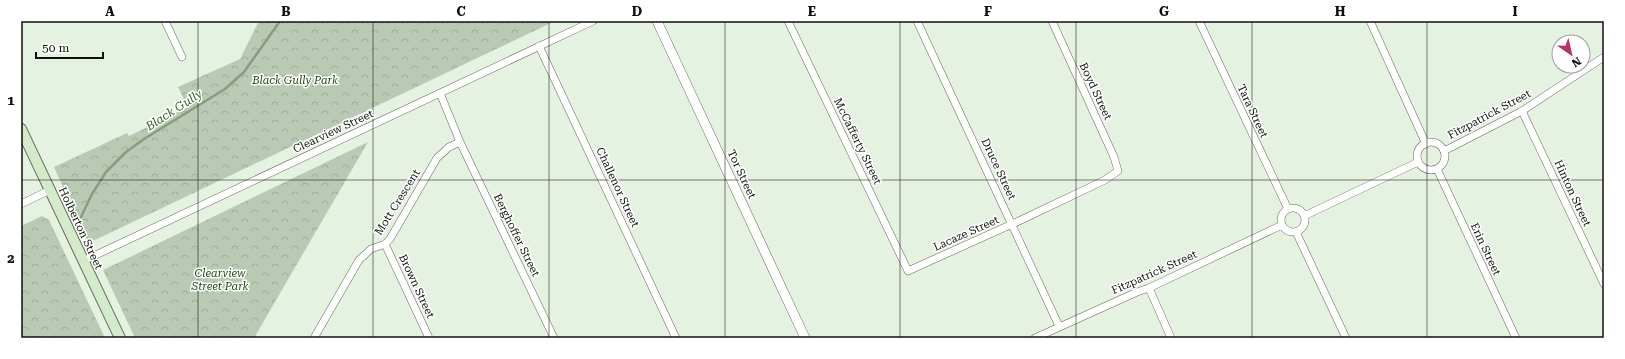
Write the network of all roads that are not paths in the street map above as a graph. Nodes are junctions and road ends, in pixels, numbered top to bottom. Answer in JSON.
{"nodes":[{"id":1,"x":165,"y":21,"type":"edge"},
{"id":2,"x":593,"y":21,"type":"edge"},
{"id":3,"x":657,"y":21,"type":"edge"},
{"id":4,"x":788,"y":21,"type":"edge"},
{"id":5,"x":917,"y":21,"type":"edge"},
{"id":6,"x":1052,"y":21,"type":"edge"},
{"id":7,"x":1199,"y":21,"type":"edge"},
{"id":8,"x":1370,"y":21,"type":"edge"},
{"id":9,"x":539,"y":46,"type":"junction"},
{"id":10,"x":1604,"y":56,"type":"edge"},
{"id":11,"x":182,"y":57,"type":"dead end"},
{"id":12,"x":440,"y":93,"type":"junction"},
{"id":13,"x":1522,"y":111,"type":"junction"},
{"id":14,"x":21,"y":128,"type":"edge"},
{"id":15,"x":460,"y":142,"type":"junction"},
{"id":16,"x":1426,"y":144,"type":"junction"},
{"id":17,"x":1444,"y":151,"type":"junction"},
{"id":18,"x":1418,"y":162,"type":"junction"},
{"id":19,"x":1437,"y":169,"type":"junction"},
{"id":20,"x":1118,"y":171,"type":"joint"},
{"id":21,"x":50,"y":190,"type":"junction"},
{"id":22,"x":21,"y":204,"type":"edge"},
{"id":23,"x":1288,"y":209,"type":"junction"},
{"id":24,"x":1304,"y":216,"type":"junction"},
{"id":25,"x":1013,"y":224,"type":"junction"},
{"id":26,"x":1282,"y":225,"type":"junction"},
{"id":27,"x":1296,"y":232,"type":"junction"},
{"id":28,"x":385,"y":244,"type":"junction"},
{"id":29,"x":83,"y":261,"type":"junction"},
{"id":30,"x":908,"y":271,"type":"joint"},
{"id":31,"x":1604,"y":284,"type":"edge"},
{"id":32,"x":1149,"y":288,"type":"junction"},
{"id":33,"x":1060,"y":326,"type":"junction"},
{"id":34,"x":120,"y":338,"type":"edge"},
{"id":35,"x":314,"y":338,"type":"edge"},
{"id":36,"x":429,"y":338,"type":"edge"},
{"id":37,"x":554,"y":338,"type":"edge"},
{"id":38,"x":676,"y":338,"type":"edge"},
{"id":39,"x":805,"y":338,"type":"edge"},
{"id":40,"x":1035,"y":338,"type":"edge"},
{"id":41,"x":1171,"y":338,"type":"edge"},
{"id":42,"x":1346,"y":338,"type":"edge"},
{"id":43,"x":1516,"y":338,"type":"edge"}],
"edges":[{"from":1,"to":11,"type":"street"},
{"from":2,"to":9,"type":"street","name":"Clearview Street"},
{"from":3,"to":39,"type":"street","name":"Tor Street"},
{"from":4,"to":30,"type":"street","name":"McCafferty Street"},
{"from":5,"to":25,"type":"street","name":"Druce Street"},
{"from":6,"to":20,"type":"street","name":"Boyd Street"},
{"from":7,"to":23,"type":"street","name":"Tara Street"},
{"from":8,"to":16,"type":"street"},
{"from":9,"to":12,"type":"street","name":"Clearview Street"},
{"from":9,"to":38,"type":"street","name":"Challenor Street"},
{"from":10,"to":13,"type":"street","name":"Fitzpatrick Street"},
{"from":12,"to":15,"type":"street"},
{"from":12,"to":29,"type":"street","name":"Clearview Street"},
{"from":13,"to":17,"type":"street","name":"Fitzpatrick Street"},
{"from":13,"to":31,"type":"street","name":"Hinton Street"},
{"from":14,"to":21,"type":"main road","name":"Holberton Street"},
{"from":15,"to":28,"type":"street","name":"Mott Crescent"},
{"from":15,"to":37,"type":"street","name":"Berghoffer Street"},
{"from":16,"to":17,"type":"street"},
{"from":16,"to":18,"type":"street"},
{"from":17,"to":19,"type":"street"},
{"from":18,"to":19,"type":"street"},
{"from":18,"to":24,"type":"street"},
{"from":19,"to":43,"type":"street","name":"Erin Street"},
{"from":20,"to":25,"type":"street","name":"Lacaze Street"},
{"from":21,"to":22,"type":"street"},
{"from":21,"to":29,"type":"main road","name":"Holberton Street"},
{"from":23,"to":24,"type":"street"},
{"from":23,"to":26,"type":"street"},
{"from":24,"to":27,"type":"street"},
{"from":25,"to":30,"type":"street","name":"Lacaze Street"},
{"from":25,"to":33,"type":"street","name":"Druce Street"},
{"from":26,"to":27,"type":"street"},
{"from":26,"to":32,"type":"street","name":"Fitzpatrick Street"},
{"from":27,"to":42,"type":"street"},
{"from":28,"to":35,"type":"street","name":"Mott Crescent"},
{"from":28,"to":36,"type":"street","name":"Brown Street"},
{"from":29,"to":34,"type":"main road","name":"Holberton Street"},
{"from":32,"to":33,"type":"street","name":"Fitzpatrick Street"},
{"from":32,"to":41,"type":"street"},
{"from":33,"to":40,"type":"street","name":"Fitzpatrick Street"}]}
